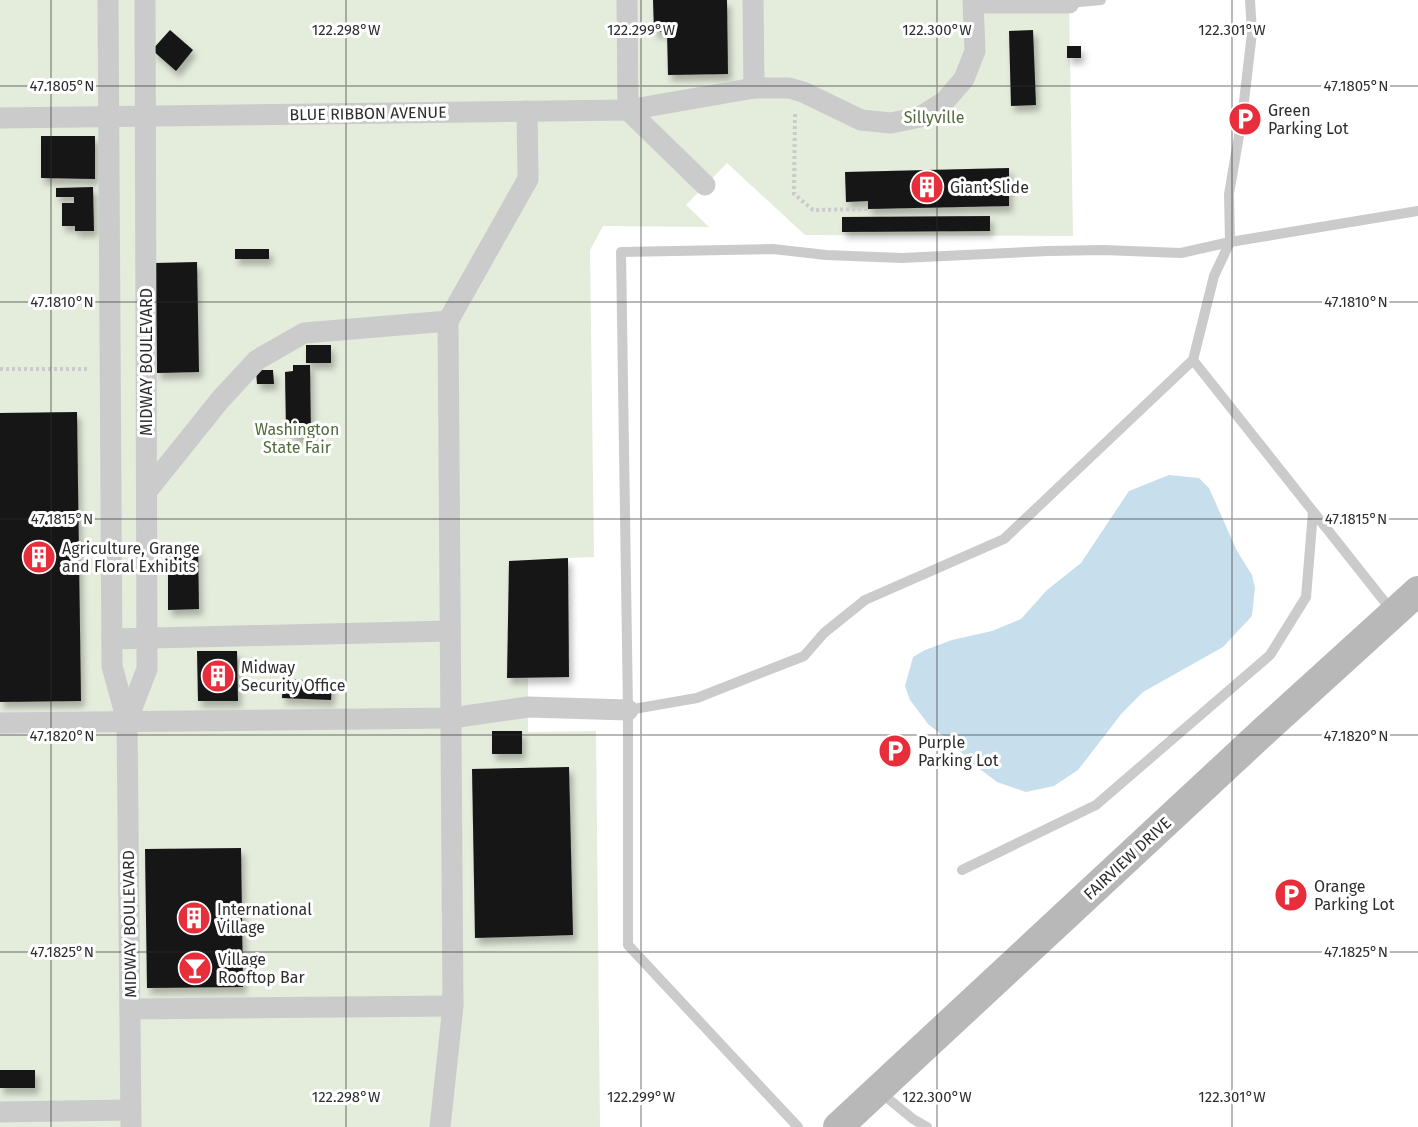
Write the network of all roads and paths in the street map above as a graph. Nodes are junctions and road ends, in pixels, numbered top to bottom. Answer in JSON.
{"nodes":[{"id":1,"x":108,"y":0,"type":"edge"},
{"id":2,"x":145,"y":0,"type":"edge"},
{"id":3,"x":627,"y":0,"type":"edge"},
{"id":4,"x":753,"y":0,"type":"edge"},
{"id":5,"x":1101,"y":0,"type":"edge"},
{"id":6,"x":1250,"y":0,"type":"edge"},
{"id":7,"x":974,"y":2,"type":"edge"},
{"id":8,"x":1069,"y":3,"type":"joint"},
{"id":9,"x":754,"y":88,"type":"junction"},
{"id":10,"x":795,"y":90,"type":"junction"},
{"id":11,"x":628,"y":110,"type":"junction"},
{"id":12,"x":527,"y":111,"type":"junction"},
{"id":13,"x":145,"y":116,"type":"junction"},
{"id":14,"x":109,"y":117,"type":"junction"},
{"id":15,"x":0,"y":118,"type":"edge"},
{"id":16,"x":705,"y":185,"type":"dead end"},
{"id":17,"x":868,"y":209,"type":"dead end"},
{"id":18,"x":1418,"y":211,"type":"edge"},
{"id":19,"x":1230,"y":242,"type":"junction"},
{"id":20,"x":448,"y":321,"type":"junction"},
{"id":21,"x":1193,"y":360,"type":"junction"},
{"id":22,"x":111,"y":368,"type":"junction"},
{"id":23,"x":0,"y":369,"type":"edge"},
{"id":24,"x":147,"y":491,"type":"junction"},
{"id":25,"x":1313,"y":512,"type":"junction"},
{"id":26,"x":1418,"y":591,"type":"edge"},
{"id":27,"x":1394,"y":613,"type":"junction"},
{"id":28,"x":450,"y":631,"type":"junction"},
{"id":29,"x":147,"y":638,"type":"junction"},
{"id":30,"x":112,"y":639,"type":"junction"},
{"id":31,"x":628,"y":710,"type":"junction"},
{"id":32,"x":451,"y":718,"type":"junction"},
{"id":33,"x":127,"y":721,"type":"junction"},
{"id":34,"x":0,"y":723,"type":"edge"},
{"id":35,"x":962,"y":870,"type":"dead end"},
{"id":36,"x":453,"y":1006,"type":"junction"},
{"id":37,"x":130,"y":1009,"type":"junction"},
{"id":38,"x":878,"y":1089,"type":"junction"},
{"id":39,"x":0,"y":1112,"type":"edge"},
{"id":40,"x":130,"y":1119,"type":"edge"},
{"id":41,"x":440,"y":1127,"type":"edge"},
{"id":42,"x":798,"y":1127,"type":"edge"},
{"id":43,"x":838,"y":1127,"type":"edge"},
{"id":44,"x":927,"y":1127,"type":"edge"}],
"edges":[{"from":1,"to":14,"type":"street","name":"MIDWAY BOULEVARD"},
{"from":2,"to":13,"type":"street","name":"MIDWAY BOULEVARD"},
{"from":3,"to":11,"type":"street"},
{"from":4,"to":9,"type":"street"},
{"from":5,"to":8,"type":"lane"},
{"from":6,"to":19,"type":"lane"},
{"from":7,"to":8,"type":"street"},
{"from":7,"to":10,"type":"street"},
{"from":9,"to":10,"type":"street","name":"BLUE RIBBON AVENUE"},
{"from":9,"to":11,"type":"street","name":"BLUE RIBBON AVENUE"},
{"from":10,"to":17,"type":"path"},
{"from":11,"to":12,"type":"street","name":"BLUE RIBBON AVENUE"},
{"from":11,"to":16,"type":"street"},
{"from":12,"to":13,"type":"street","name":"BLUE RIBBON AVENUE"},
{"from":12,"to":20,"type":"street"},
{"from":13,"to":14,"type":"street","name":"BLUE RIBBON AVENUE"},
{"from":13,"to":24,"type":"street","name":"MIDWAY BOULEVARD"},
{"from":14,"to":15,"type":"street","name":"BLUE RIBBON AVENUE"},
{"from":14,"to":22,"type":"street","name":"MIDWAY BOULEVARD"},
{"from":18,"to":19,"type":"lane"},
{"from":19,"to":21,"type":"lane"},
{"from":19,"to":31,"type":"lane"},
{"from":20,"to":24,"type":"street"},
{"from":20,"to":28,"type":"street"},
{"from":21,"to":25,"type":"lane"},
{"from":21,"to":31,"type":"lane"},
{"from":22,"to":23,"type":"path"},
{"from":22,"to":30,"type":"street","name":"MIDWAY BOULEVARD"},
{"from":24,"to":29,"type":"street","name":"MIDWAY BOULEVARD"},
{"from":25,"to":27,"type":"lane"},
{"from":25,"to":35,"type":"lane"},
{"from":26,"to":27,"type":"main road","name":"FAIRVIEW DRIVE"},
{"from":27,"to":38,"type":"main road","name":"FAIRVIEW DRIVE"},
{"from":28,"to":29,"type":"street"},
{"from":28,"to":32,"type":"street"},
{"from":29,"to":30,"type":"street"},
{"from":29,"to":33,"type":"street","name":"MIDWAY BOULEVARD"},
{"from":30,"to":33,"type":"street","name":"MIDWAY BOULEVARD"},
{"from":31,"to":32,"type":"street"},
{"from":31,"to":42,"type":"lane"},
{"from":32,"to":33,"type":"street"},
{"from":32,"to":36,"type":"street"},
{"from":33,"to":34,"type":"street"},
{"from":33,"to":37,"type":"street","name":"MIDWAY BOULEVARD"},
{"from":36,"to":37,"type":"street"},
{"from":36,"to":41,"type":"street"},
{"from":37,"to":40,"type":"street","name":"MIDWAY BOULEVARD"},
{"from":38,"to":43,"type":"main road","name":"FAIRVIEW DRIVE"},
{"from":38,"to":44,"type":"lane"},
{"from":39,"to":40,"type":"street"}]}
